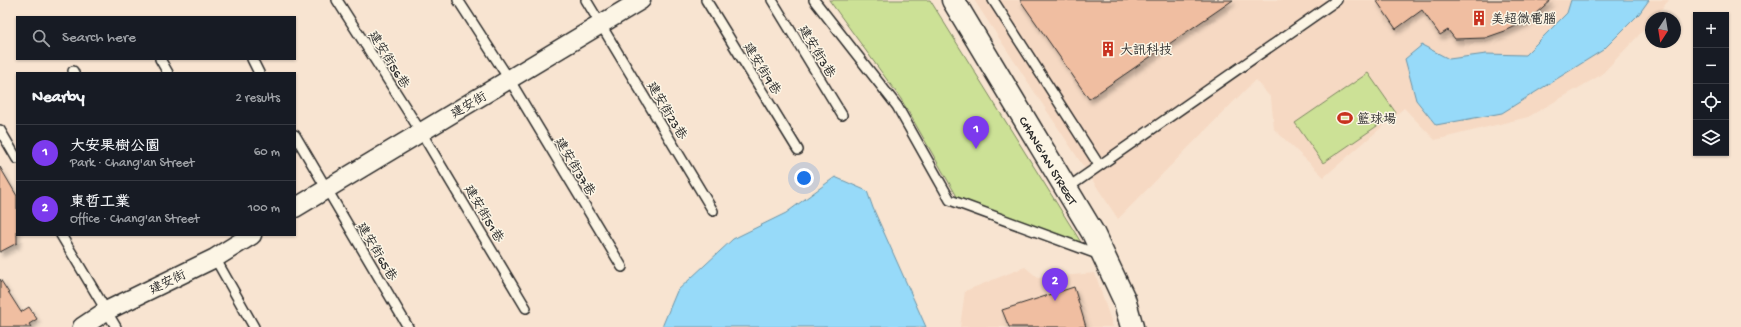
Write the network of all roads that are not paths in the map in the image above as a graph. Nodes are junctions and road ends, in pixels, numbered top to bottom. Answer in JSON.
{"nodes":[{"id":1,"x":337,"y":0,"type":"edge"},
{"id":2,"x":458,"y":0,"type":"edge"},
{"id":3,"x":586,"y":0,"type":"edge"},
{"id":4,"x":640,"y":0,"type":"edge"},
{"id":5,"x":706,"y":0,"type":"edge"},
{"id":6,"x":772,"y":0,"type":"edge"},
{"id":7,"x":814,"y":0,"type":"edge"},
{"id":8,"x":953,"y":0,"type":"edge"},
{"id":9,"x":993,"y":0,"type":"edge"},
{"id":10,"x":1337,"y":0,"type":"edge"},
{"id":11,"x":601,"y":24,"type":"junction"},
{"id":12,"x":161,"y":60,"type":"edge"},
{"id":13,"x":253,"y":60,"type":"edge"},
{"id":14,"x":167,"y":72,"type":"edge"},
{"id":15,"x":259,"y":72,"type":"edge"},
{"id":16,"x":509,"y":79,"type":"junction"},
{"id":17,"x":842,"y":115,"type":"dead end"},
{"id":18,"x":0,"y":130,"type":"edge"},
{"id":19,"x":421,"y":132,"type":"junction"},
{"id":20,"x":296,"y":137,"type":"edge"},
{"id":21,"x":798,"y":150,"type":"dead end"},
{"id":22,"x":16,"y":157,"type":"edge"},
{"id":23,"x":1100,"y":165,"type":"junction"},
{"id":24,"x":326,"y":189,"type":"junction"},
{"id":25,"x":1066,"y":189,"type":"junction"},
{"id":26,"x":296,"y":207,"type":"edge"},
{"id":27,"x":713,"y":210,"type":"dead end"},
{"id":28,"x":62,"y":236,"type":"edge"},
{"id":29,"x":250,"y":236,"type":"edge"},
{"id":30,"x":1104,"y":256,"type":"junction"},
{"id":31,"x":215,"y":258,"type":"junction"},
{"id":32,"x":622,"y":267,"type":"dead end"},
{"id":33,"x":526,"y":308,"type":"dead end"},
{"id":34,"x":106,"y":311,"type":"junction"},
{"id":35,"x":82,"y":327,"type":"edge"},
{"id":36,"x":116,"y":327,"type":"edge"},
{"id":37,"x":254,"y":327,"type":"edge"},
{"id":38,"x":408,"y":327,"type":"edge"},
{"id":39,"x":1132,"y":327,"type":"edge"}],
"edges":[{"from":1,"to":19,"type":"lane","name":"建安街56巷"},
{"from":2,"to":16,"type":"lane","name":"建安街37巷"},
{"from":3,"to":11,"type":"lane","name":"建安街23巷"},
{"from":4,"to":11,"type":"street","name":"建安街"},
{"from":5,"to":21,"type":"lane","name":"建安街9巷"},
{"from":6,"to":17,"type":"lane","name":"建安街3巷"},
{"from":7,"to":30,"type":"lane"},
{"from":8,"to":25,"type":"street","name":"CHANG'AN STREET"},
{"from":9,"to":23,"type":"lane"},
{"from":10,"to":23,"type":"lane"},
{"from":11,"to":16,"type":"street","name":"建安街"},
{"from":11,"to":27,"type":"lane","name":"建安街23巷"},
{"from":12,"to":14,"type":"lane"},
{"from":13,"to":15,"type":"lane"},
{"from":16,"to":19,"type":"street","name":"建安街"},
{"from":16,"to":32,"type":"lane","name":"建安街37巷"},
{"from":18,"to":22,"type":"lane"},
{"from":19,"to":24,"type":"street","name":"建安街"},
{"from":19,"to":33,"type":"lane","name":"建安街51巷"},
{"from":20,"to":24,"type":"lane","name":"建安街65巷"},
{"from":23,"to":25,"type":"lane"},
{"from":24,"to":26,"type":"street","name":"建安街"},
{"from":24,"to":38,"type":"lane","name":"建安街65巷"},
{"from":25,"to":30,"type":"street","name":"CHANG'AN STREET"},
{"from":28,"to":34,"type":"lane"},
{"from":29,"to":31,"type":"street","name":"建安街"},
{"from":30,"to":39,"type":"street","name":"CHANG'AN STREET"},
{"from":31,"to":34,"type":"street","name":"建安街"},
{"from":31,"to":37,"type":"lane"},
{"from":34,"to":35,"type":"street","name":"建安街"},
{"from":34,"to":36,"type":"lane"}]}
